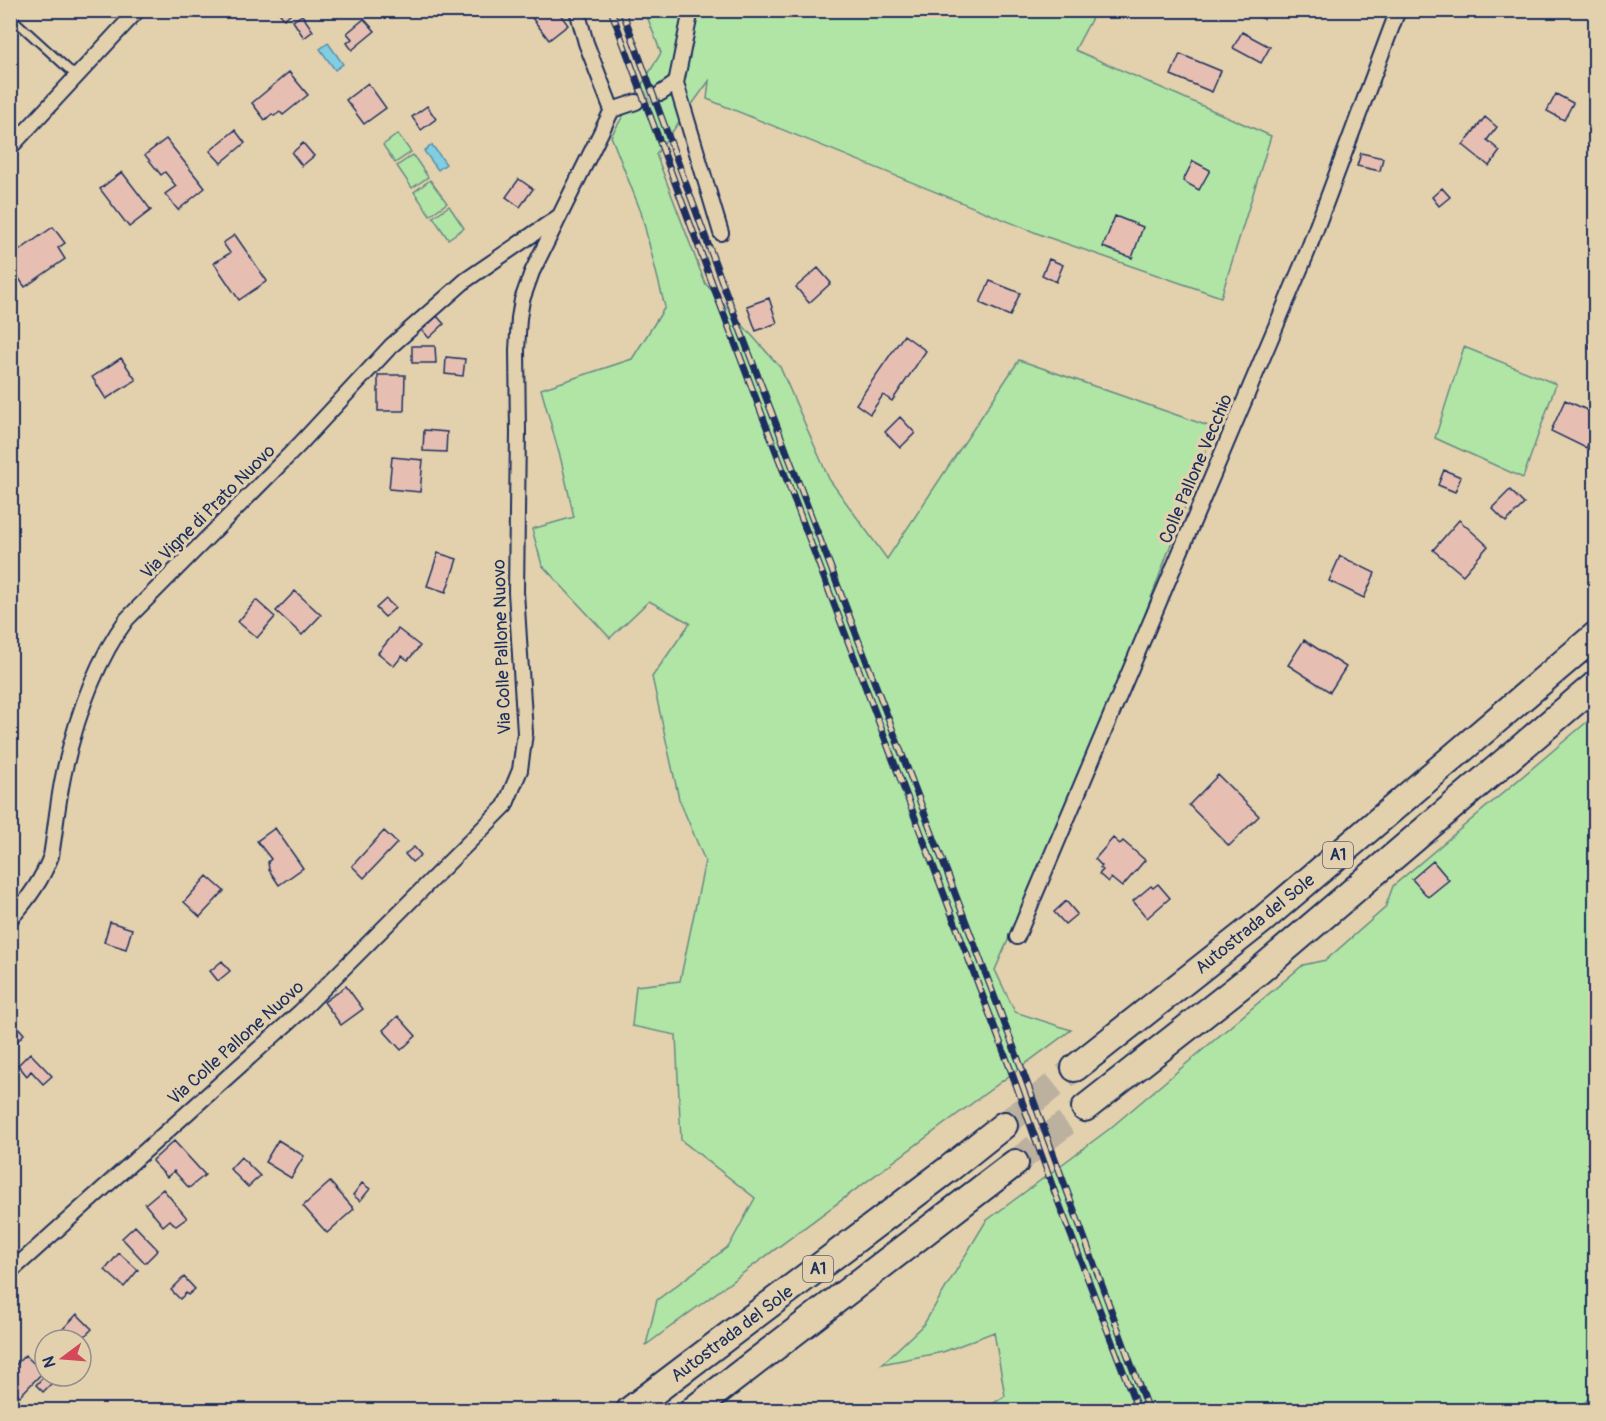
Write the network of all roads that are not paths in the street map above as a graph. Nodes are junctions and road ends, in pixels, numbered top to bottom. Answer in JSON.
{"nodes":[{"id":1,"x":138,"y":10,"type":"edge"},
{"id":2,"x":577,"y":10,"type":"edge"},
{"id":3,"x":691,"y":10,"type":"edge"},
{"id":4,"x":1398,"y":10,"type":"edge"},
{"id":5,"x":10,"y":16,"type":"edge"},
{"id":6,"x":76,"y":76,"type":"junction"},
{"id":7,"x":676,"y":83,"type":"junction"},
{"id":8,"x":661,"y":93,"type":"tunnel mouth"},
{"id":9,"x":636,"y":102,"type":"tunnel mouth"},
{"id":10,"x":612,"y":110,"type":"junction"},
{"id":11,"x":10,"y":148,"type":"edge"},
{"id":12,"x":560,"y":216,"type":"junction"},
{"id":13,"x":721,"y":233,"type":"dead end"},
{"id":14,"x":1596,"y":635,"type":"edge"},
{"id":15,"x":1596,"y":684,"type":"edge"},
{"id":16,"x":10,"y":919,"type":"edge"},
{"id":17,"x":1017,"y":937,"type":"dead end"},
{"id":18,"x":1075,"y":1068,"type":"tunnel mouth"},
{"id":19,"x":1085,"y":1108,"type":"tunnel mouth"},
{"id":20,"x":1004,"y":1125,"type":"tunnel mouth"},
{"id":21,"x":1015,"y":1163,"type":"tunnel mouth"},
{"id":22,"x":10,"y":1272,"type":"edge"},
{"id":23,"x":630,"y":1410,"type":"edge"},
{"id":24,"x":693,"y":1410,"type":"edge"}],
"edges":[{"from":1,"to":6,"type":"street"},
{"from":2,"to":10,"type":"street"},
{"from":3,"to":7,"type":"street"},
{"from":4,"to":17,"type":"street","name":"Colle Pallone Vecchio"},
{"from":5,"to":6,"type":"lane"},
{"from":6,"to":11,"type":"street"},
{"from":7,"to":8,"type":"street"},
{"from":7,"to":13,"type":"street"},
{"from":9,"to":10,"type":"street"},
{"from":10,"to":12,"type":"street","name":"Via Colle Pallone Nuovo"},
{"from":12,"to":16,"type":"street","name":"Via Vigne di Prato Nuovo"},
{"from":12,"to":22,"type":"street","name":"Via Colle Pallone Nuovo"},
{"from":14,"to":18,"type":"highway","name":"Autostrada del Sole","number":"A1"},
{"from":15,"to":19,"type":"highway","name":"Autostrada del Sole","number":"A1"},
{"from":20,"to":23,"type":"highway","name":"Autostrada del Sole","number":"A1"},
{"from":21,"to":24,"type":"highway","name":"Autostrada del Sole","number":"A1"}]}
